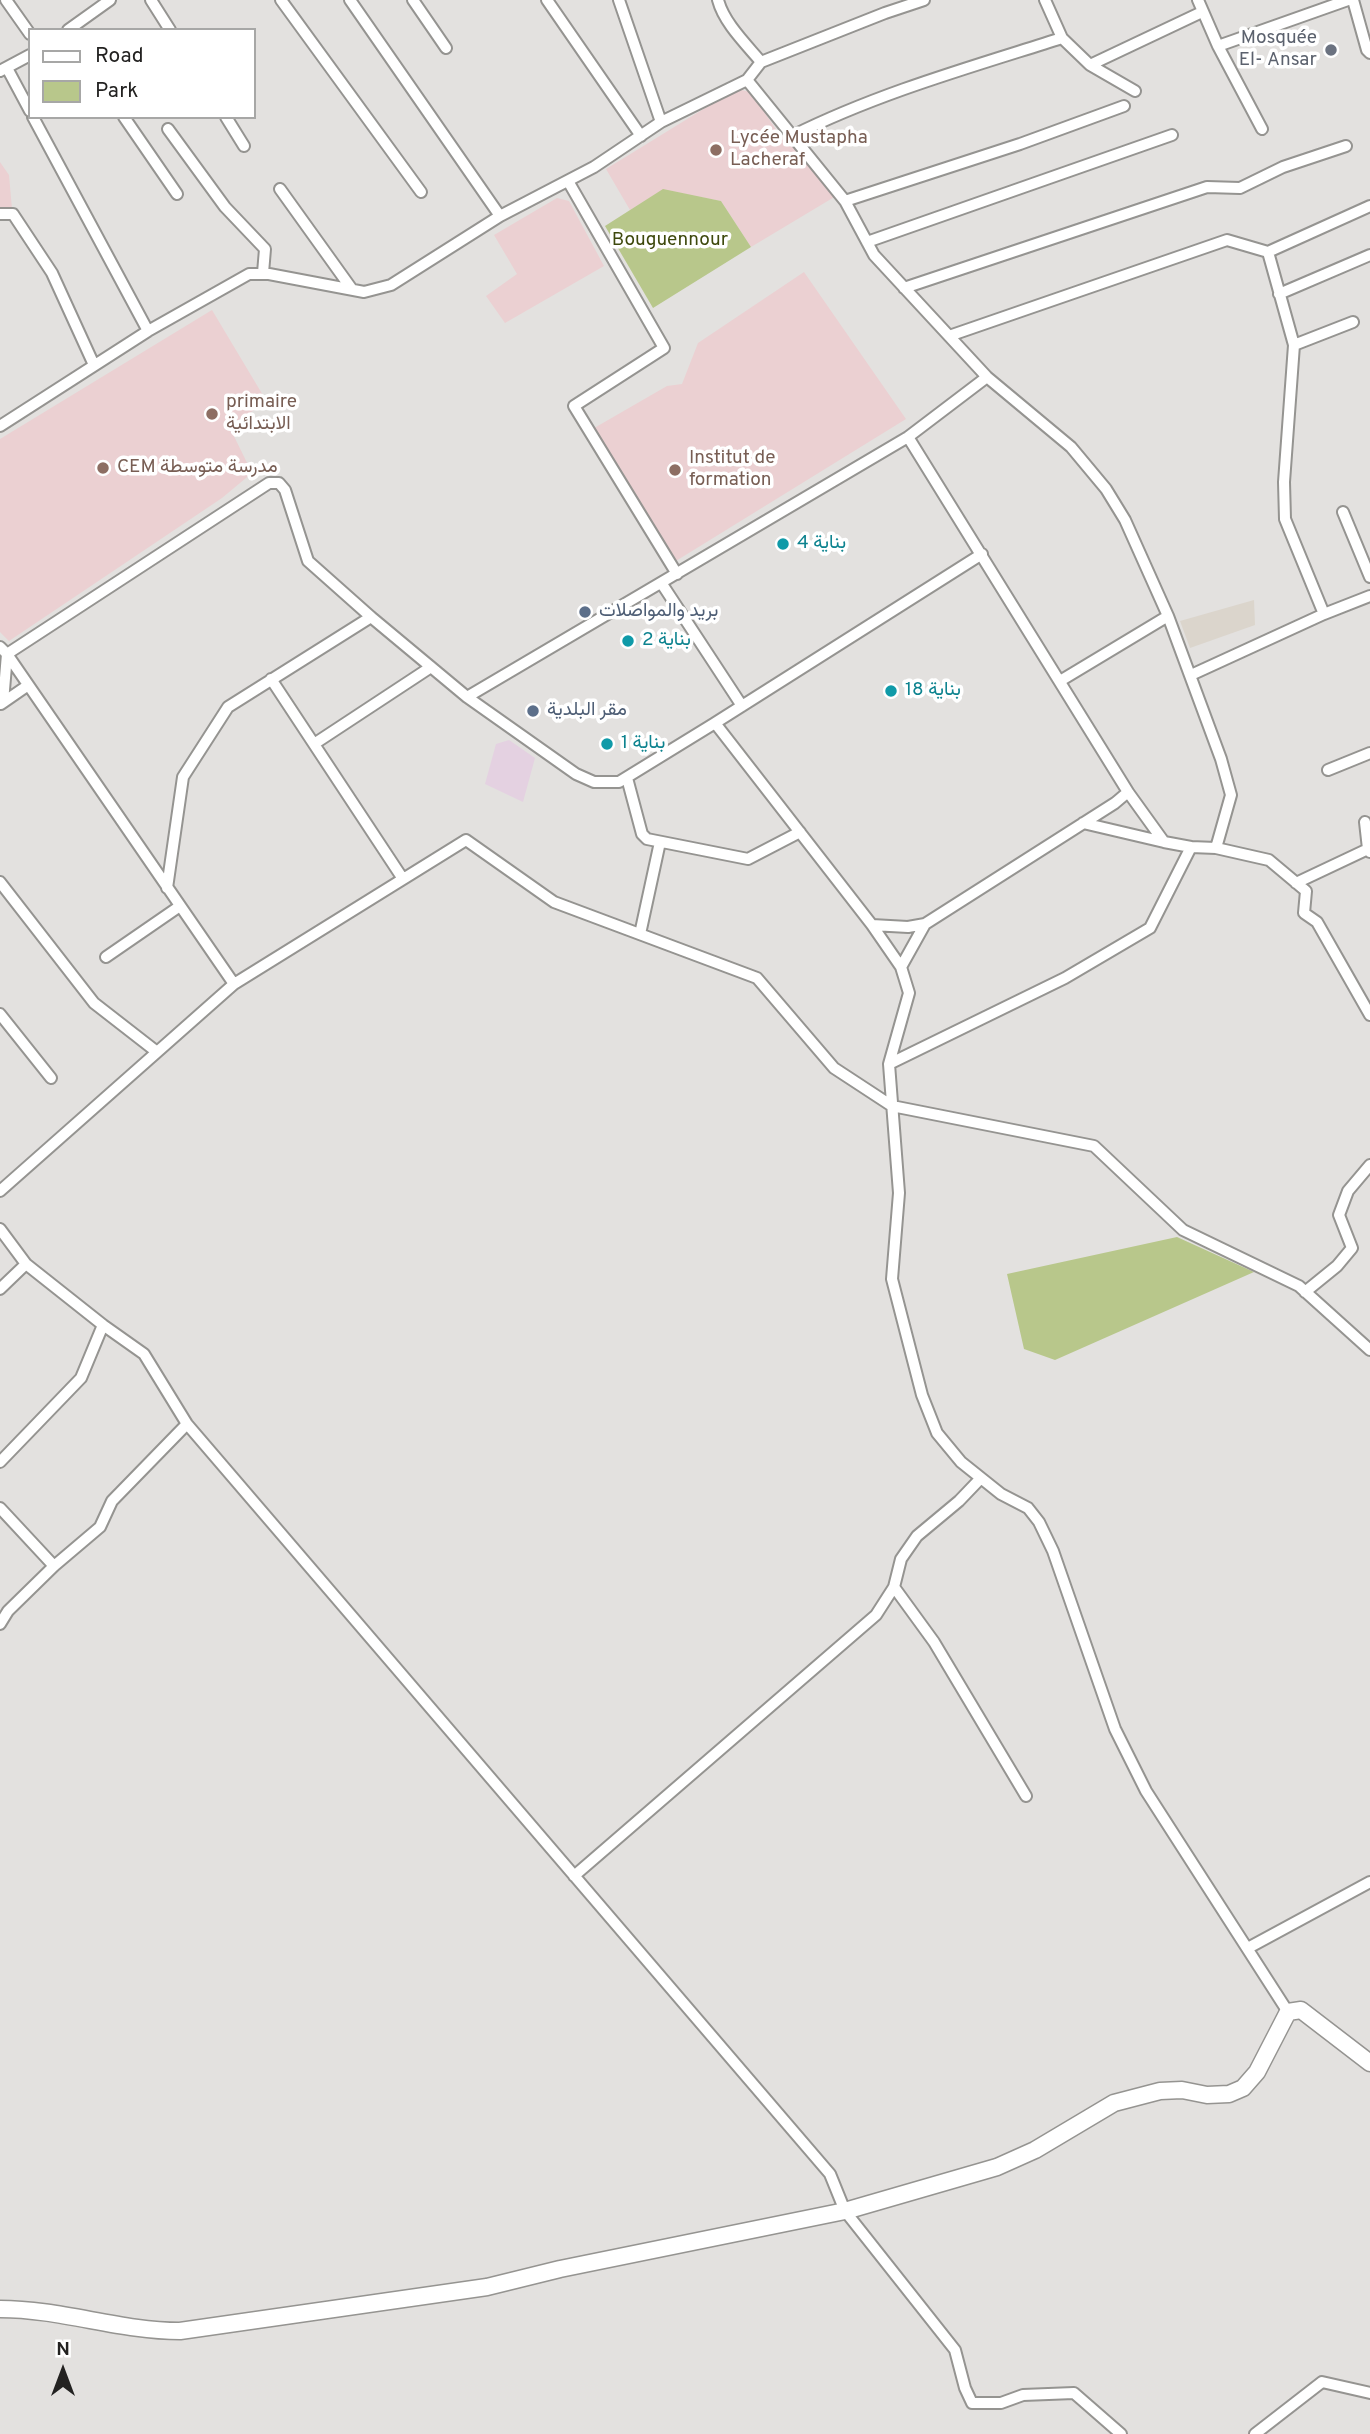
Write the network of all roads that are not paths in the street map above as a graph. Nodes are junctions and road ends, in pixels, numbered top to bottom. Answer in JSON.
{"nodes":[{"id":1,"x":6,"y":0,"type":"edge"},
{"id":2,"x":110,"y":0,"type":"edge"},
{"id":3,"x":151,"y":0,"type":"edge"},
{"id":4,"x":281,"y":0,"type":"edge"},
{"id":5,"x":351,"y":0,"type":"edge"},
{"id":6,"x":413,"y":0,"type":"edge"},
{"id":7,"x":547,"y":0,"type":"edge"},
{"id":8,"x":619,"y":0,"type":"edge"},
{"id":9,"x":732,"y":0,"type":"edge"},
{"id":10,"x":924,"y":0,"type":"edge"},
{"id":11,"x":1045,"y":0,"type":"edge"},
{"id":12,"x":1198,"y":0,"type":"edge"},
{"id":13,"x":1348,"y":0,"type":"edge"},
{"id":14,"x":1353,"y":0,"type":"edge"},
{"id":15,"x":719,"y":3,"type":"edge"},
{"id":16,"x":1202,"y":12,"type":"junction"},
{"id":17,"x":71,"y":28,"type":"edge"},
{"id":18,"x":169,"y":28,"type":"edge"},
{"id":19,"x":28,"y":31,"type":"edge"},
{"id":20,"x":1062,"y":38,"type":"junction"},
{"id":21,"x":1218,"y":46,"type":"junction"},
{"id":22,"x":446,"y":48,"type":"dead end"},
{"id":23,"x":1370,"y":53,"type":"edge"},
{"id":24,"x":28,"y":56,"type":"edge"},
{"id":25,"x":761,"y":62,"type":"junction"},
{"id":26,"x":1090,"y":65,"type":"junction"},
{"id":27,"x":3,"y":69,"type":"edge"},
{"id":28,"x":747,"y":80,"type":"junction"},
{"id":29,"x":1135,"y":91,"type":"dead end"},
{"id":30,"x":1124,"y":106,"type":"dead end"},
{"id":31,"x":28,"y":108,"type":"edge"},
{"id":32,"x":34,"y":119,"type":"edge"},
{"id":33,"x":125,"y":119,"type":"edge"},
{"id":34,"x":227,"y":119,"type":"edge"},
{"id":35,"x":661,"y":122,"type":"junction"},
{"id":36,"x":168,"y":129,"type":"dead end"},
{"id":37,"x":1262,"y":129,"type":"dead end"},
{"id":38,"x":1172,"y":135,"type":"dead end"},
{"id":39,"x":641,"y":136,"type":"junction"},
{"id":40,"x":792,"y":136,"type":"junction"},
{"id":41,"x":244,"y":146,"type":"dead end"},
{"id":42,"x":1346,"y":146,"type":"dead end"},
{"id":43,"x":568,"y":181,"type":"junction"},
{"id":44,"x":280,"y":189,"type":"dead end"},
{"id":45,"x":421,"y":192,"type":"dead end"},
{"id":46,"x":177,"y":194,"type":"dead end"},
{"id":47,"x":845,"y":201,"type":"junction"},
{"id":48,"x":1370,"y":206,"type":"edge"},
{"id":49,"x":0,"y":214,"type":"edge"},
{"id":50,"x":499,"y":216,"type":"junction"},
{"id":51,"x":867,"y":242,"type":"junction"},
{"id":52,"x":1268,"y":251,"type":"junction"},
{"id":53,"x":1370,"y":255,"type":"edge"},
{"id":54,"x":263,"y":273,"type":"junction"},
{"id":55,"x":351,"y":288,"type":"junction"},
{"id":56,"x":904,"y":288,"type":"junction"},
{"id":57,"x":1279,"y":294,"type":"junction"},
{"id":58,"x":1353,"y":322,"type":"dead end"},
{"id":59,"x":148,"y":331,"type":"junction"},
{"id":60,"x":949,"y":336,"type":"junction"},
{"id":61,"x":1294,"y":345,"type":"junction"},
{"id":62,"x":94,"y":365,"type":"junction"},
{"id":63,"x":987,"y":377,"type":"junction"},
{"id":64,"x":0,"y":426,"type":"edge"},
{"id":65,"x":908,"y":437,"type":"junction"},
{"id":66,"x":1343,"y":512,"type":"dead end"},
{"id":67,"x":982,"y":554,"type":"junction"},
{"id":68,"x":677,"y":574,"type":"junction"},
{"id":69,"x":1370,"y":577,"type":"edge"},
{"id":70,"x":662,"y":583,"type":"junction"},
{"id":71,"x":1370,"y":596,"type":"edge"},
{"id":72,"x":1324,"y":614,"type":"junction"},
{"id":73,"x":1168,"y":616,"type":"junction"},
{"id":74,"x":371,"y":617,"type":"junction"},
{"id":75,"x":4,"y":650,"type":"edge"},
{"id":76,"x":431,"y":667,"type":"junction"},
{"id":77,"x":1191,"y":675,"type":"junction"},
{"id":78,"x":271,"y":679,"type":"junction"},
{"id":79,"x":1060,"y":681,"type":"junction"},
{"id":80,"x":27,"y":686,"type":"junction"},
{"id":81,"x":467,"y":697,"type":"junction"},
{"id":82,"x":1,"y":703,"type":"edge"},
{"id":83,"x":742,"y":706,"type":"junction"},
{"id":84,"x":715,"y":723,"type":"junction"},
{"id":85,"x":314,"y":744,"type":"junction"},
{"id":86,"x":1370,"y":753,"type":"edge"},
{"id":87,"x":1328,"y":770,"type":"dead end"},
{"id":88,"x":627,"y":778,"type":"junction"},
{"id":89,"x":1128,"y":792,"type":"junction"},
{"id":90,"x":1083,"y":823,"type":"junction"},
{"id":91,"x":1364,"y":823,"type":"edge"},
{"id":92,"x":800,"y":832,"type":"junction"},
{"id":93,"x":660,"y":842,"type":"junction"},
{"id":94,"x":1164,"y":842,"type":"junction"},
{"id":95,"x":1191,"y":847,"type":"junction"},
{"id":96,"x":1216,"y":848,"type":"junction"},
{"id":97,"x":1369,"y":851,"type":"edge"},
{"id":98,"x":403,"y":879,"type":"junction"},
{"id":99,"x":0,"y":882,"type":"edge"},
{"id":100,"x":1296,"y":883,"type":"junction"},
{"id":101,"x":167,"y":888,"type":"junction"},
{"id":102,"x":180,"y":906,"type":"junction"},
{"id":103,"x":925,"y":924,"type":"junction"},
{"id":104,"x":872,"y":925,"type":"junction"},
{"id":105,"x":640,"y":934,"type":"junction"},
{"id":106,"x":106,"y":957,"type":"dead end"},
{"id":107,"x":901,"y":967,"type":"junction"},
{"id":108,"x":234,"y":984,"type":"junction"},
{"id":109,"x":0,"y":1014,"type":"edge"},
{"id":110,"x":1370,"y":1015,"type":"edge"},
{"id":111,"x":157,"y":1052,"type":"junction"},
{"id":112,"x":889,"y":1064,"type":"junction"},
{"id":113,"x":51,"y":1078,"type":"dead end"},
{"id":114,"x":892,"y":1105,"type":"junction"},
{"id":115,"x":1370,"y":1165,"type":"edge"},
{"id":116,"x":0,"y":1191,"type":"edge"},
{"id":117,"x":0,"y":1229,"type":"edge"},
{"id":118,"x":26,"y":1264,"type":"junction"},
{"id":119,"x":0,"y":1289,"type":"edge"},
{"id":120,"x":1305,"y":1292,"type":"junction"},
{"id":121,"x":103,"y":1325,"type":"junction"},
{"id":122,"x":1370,"y":1350,"type":"edge"},
{"id":123,"x":187,"y":1424,"type":"junction"},
{"id":124,"x":0,"y":1462,"type":"edge"},
{"id":125,"x":981,"y":1478,"type":"junction"},
{"id":126,"x":0,"y":1508,"type":"edge"},
{"id":127,"x":54,"y":1566,"type":"junction"},
{"id":128,"x":894,"y":1587,"type":"junction"},
{"id":129,"x":0,"y":1624,"type":"edge"},
{"id":130,"x":1026,"y":1796,"type":"dead end"},
{"id":131,"x":574,"y":1876,"type":"junction"},
{"id":132,"x":1370,"y":1882,"type":"edge"},
{"id":133,"x":1248,"y":1948,"type":"junction"},
{"id":134,"x":1288,"y":2012,"type":"junction"},
{"id":135,"x":1370,"y":2063,"type":"edge"},
{"id":136,"x":845,"y":2211,"type":"junction"},
{"id":137,"x":0,"y":2309,"type":"edge"},
{"id":138,"x":1370,"y":2393,"type":"edge"},
{"id":139,"x":1121,"y":2434,"type":"edge"},
{"id":140,"x":1255,"y":2434,"type":"edge"}],
"edges":[{"from":1,"to":19,"type":"street"},
{"from":2,"to":17,"type":"street"},
{"from":3,"to":18,"type":"street"},
{"from":4,"to":45,"type":"street"},
{"from":5,"to":50,"type":"street"},
{"from":6,"to":22,"type":"street"},
{"from":7,"to":39,"type":"street"},
{"from":8,"to":35,"type":"street"},
{"from":9,"to":15,"type":"street"},
{"from":10,"to":25,"type":"street"},
{"from":11,"to":20,"type":"street"},
{"from":12,"to":16,"type":"street"},
{"from":13,"to":21,"type":"street"},
{"from":14,"to":23,"type":"street"},
{"from":15,"to":25,"type":"street"},
{"from":16,"to":21,"type":"street"},
{"from":16,"to":26,"type":"street"},
{"from":20,"to":26,"type":"street"},
{"from":20,"to":40,"type":"street"},
{"from":21,"to":37,"type":"street"},
{"from":24,"to":27,"type":"street"},
{"from":25,"to":28,"type":"street"},
{"from":26,"to":29,"type":"street"},
{"from":27,"to":31,"type":"street"},
{"from":28,"to":35,"type":"street"},
{"from":28,"to":40,"type":"street"},
{"from":30,"to":47,"type":"street"},
{"from":32,"to":59,"type":"street"},
{"from":33,"to":46,"type":"street"},
{"from":34,"to":41,"type":"street"},
{"from":35,"to":39,"type":"street"},
{"from":36,"to":54,"type":"street"},
{"from":38,"to":51,"type":"street"},
{"from":39,"to":43,"type":"street"},
{"from":40,"to":47,"type":"street"},
{"from":42,"to":56,"type":"street"},
{"from":43,"to":50,"type":"street"},
{"from":43,"to":68,"type":"street"},
{"from":44,"to":55,"type":"street"},
{"from":47,"to":51,"type":"street"},
{"from":48,"to":52,"type":"street"},
{"from":49,"to":62,"type":"street"},
{"from":50,"to":55,"type":"street"},
{"from":51,"to":56,"type":"street"},
{"from":52,"to":57,"type":"street"},
{"from":52,"to":60,"type":"street"},
{"from":53,"to":57,"type":"street"},
{"from":54,"to":55,"type":"street"},
{"from":54,"to":59,"type":"street"},
{"from":56,"to":60,"type":"street"},
{"from":57,"to":61,"type":"street"},
{"from":58,"to":61,"type":"street"},
{"from":59,"to":62,"type":"street"},
{"from":60,"to":63,"type":"street"},
{"from":61,"to":72,"type":"street"},
{"from":62,"to":64,"type":"street"},
{"from":63,"to":65,"type":"street"},
{"from":63,"to":73,"type":"street"},
{"from":65,"to":67,"type":"street"},
{"from":65,"to":68,"type":"street"},
{"from":66,"to":69,"type":"street"},
{"from":67,"to":79,"type":"street"},
{"from":67,"to":83,"type":"street"},
{"from":68,"to":70,"type":"street"},
{"from":70,"to":81,"type":"street"},
{"from":70,"to":83,"type":"street"},
{"from":71,"to":72,"type":"street"},
{"from":72,"to":77,"type":"street"},
{"from":73,"to":77,"type":"street"},
{"from":73,"to":79,"type":"street"},
{"from":74,"to":75,"type":"street"},
{"from":74,"to":76,"type":"street"},
{"from":74,"to":78,"type":"street"},
{"from":75,"to":80,"type":"street"},
{"from":75,"to":82,"type":"street"},
{"from":76,"to":81,"type":"street"},
{"from":76,"to":85,"type":"street"},
{"from":77,"to":96,"type":"street"},
{"from":78,"to":85,"type":"street"},
{"from":78,"to":101,"type":"street"},
{"from":79,"to":89,"type":"street"},
{"from":80,"to":82,"type":"street"},
{"from":80,"to":101,"type":"street"},
{"from":81,"to":88,"type":"street"},
{"from":83,"to":84,"type":"street"},
{"from":84,"to":88,"type":"street"},
{"from":84,"to":92,"type":"street"},
{"from":85,"to":98,"type":"street"},
{"from":86,"to":87,"type":"street"},
{"from":88,"to":93,"type":"street"},
{"from":89,"to":90,"type":"street"},
{"from":89,"to":94,"type":"street"},
{"from":90,"to":94,"type":"street"},
{"from":90,"to":103,"type":"street"},
{"from":91,"to":97,"type":"street"},
{"from":92,"to":93,"type":"street"},
{"from":92,"to":104,"type":"street"},
{"from":93,"to":105,"type":"street"},
{"from":94,"to":95,"type":"street"},
{"from":95,"to":96,"type":"street"},
{"from":95,"to":112,"type":"street"},
{"from":96,"to":100,"type":"street"},
{"from":97,"to":100,"type":"street"},
{"from":98,"to":105,"type":"street"},
{"from":98,"to":108,"type":"street"},
{"from":99,"to":111,"type":"street"},
{"from":100,"to":110,"type":"street"},
{"from":101,"to":102,"type":"street"},
{"from":102,"to":106,"type":"street"},
{"from":102,"to":108,"type":"street"},
{"from":103,"to":104,"type":"street"},
{"from":103,"to":107,"type":"street"},
{"from":104,"to":107,"type":"street"},
{"from":105,"to":114,"type":"street"},
{"from":107,"to":112,"type":"street"},
{"from":108,"to":111,"type":"street"},
{"from":109,"to":113,"type":"street"},
{"from":111,"to":116,"type":"street"},
{"from":112,"to":114,"type":"street"},
{"from":114,"to":120,"type":"street"},
{"from":114,"to":125,"type":"street"},
{"from":115,"to":120,"type":"street"},
{"from":117,"to":118,"type":"street"},
{"from":118,"to":119,"type":"street"},
{"from":118,"to":121,"type":"street"},
{"from":120,"to":122,"type":"street"},
{"from":121,"to":123,"type":"street"},
{"from":121,"to":124,"type":"street"},
{"from":123,"to":127,"type":"street"},
{"from":123,"to":131,"type":"street"},
{"from":125,"to":128,"type":"street"},
{"from":125,"to":133,"type":"street"},
{"from":126,"to":127,"type":"street"},
{"from":127,"to":129,"type":"street"},
{"from":128,"to":130,"type":"street"},
{"from":128,"to":131,"type":"street"},
{"from":131,"to":136,"type":"street"},
{"from":132,"to":133,"type":"street"},
{"from":133,"to":134,"type":"street"},
{"from":134,"to":135,"type":"street"},
{"from":134,"to":136,"type":"street"},
{"from":136,"to":137,"type":"street"},
{"from":136,"to":139,"type":"street"},
{"from":138,"to":140,"type":"street"}]}
